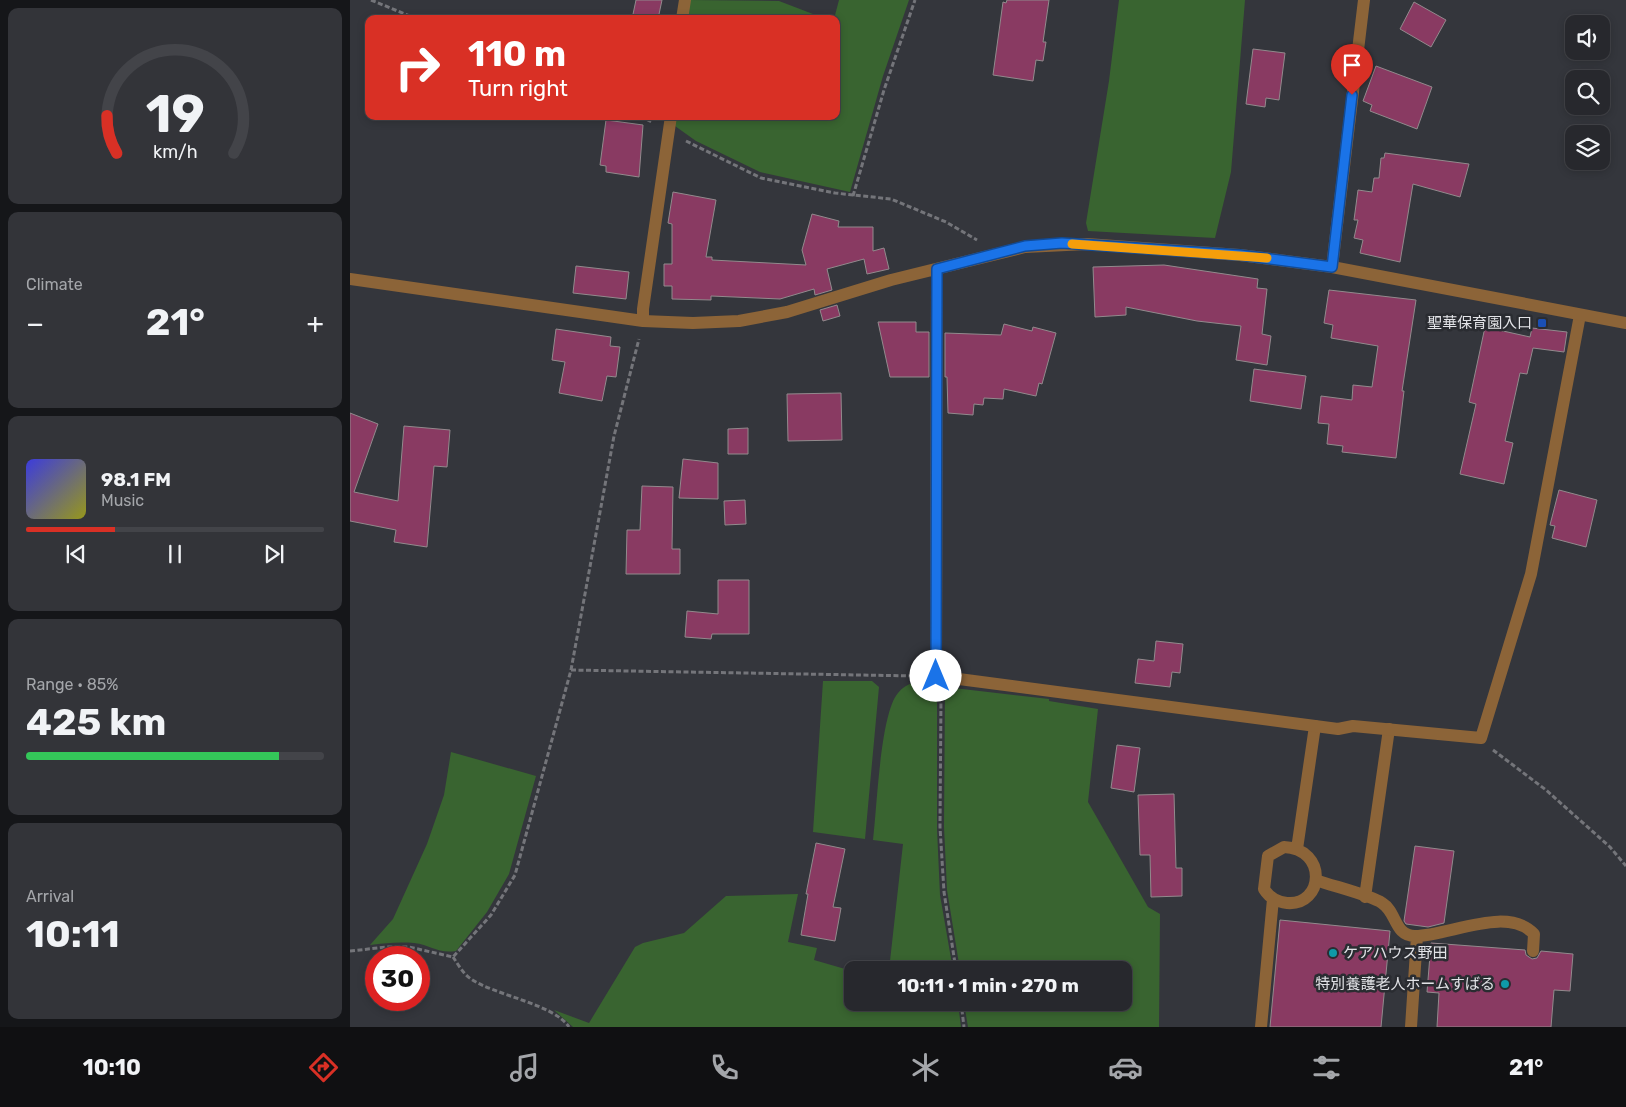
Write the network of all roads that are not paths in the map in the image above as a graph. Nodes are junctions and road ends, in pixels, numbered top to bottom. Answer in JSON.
{"nodes":[{"id":1,"x":685,"y":0,"type":"edge"},
{"id":2,"x":1364,"y":0,"type":"edge"},
{"id":3,"x":683,"y":15,"type":"edge"},
{"id":4,"x":670,"y":120,"type":"edge"},
{"id":5,"x":1332,"y":267,"type":"junction"},
{"id":6,"x":937,"y":269,"type":"junction"},
{"id":7,"x":350,"y":279,"type":"edge"},
{"id":8,"x":1580,"y":316,"type":"junction"},
{"id":9,"x":643,"y":321,"type":"junction"},
{"id":10,"x":1626,"y":324,"type":"edge"},
{"id":11,"x":1315,"y":726,"type":"junction"},
{"id":12,"x":1389,"y":729,"type":"junction"},
{"id":13,"x":1297,"y":848,"type":"junction"},
{"id":14,"x":1316,"y":880,"type":"junction"},
{"id":15,"x":1365,"y":897,"type":"junction"},
{"id":16,"x":1273,"y":899,"type":"junction"},
{"id":17,"x":1417,"y":936,"type":"junction"},
{"id":18,"x":1533,"y":951,"type":"dead end"},
{"id":19,"x":1261,"y":1027,"type":"edge"},
{"id":20,"x":1411,"y":1027,"type":"edge"}],
"edges":[{"from":1,"to":3,"type":"street"},
{"from":2,"to":5,"type":"street"},
{"from":4,"to":9,"type":"street"},
{"from":5,"to":6,"type":"street"},
{"from":5,"to":8,"type":"street"},
{"from":6,"to":9,"type":"street"},
{"from":6,"to":11,"type":"street"},
{"from":7,"to":9,"type":"street"},
{"from":8,"to":10,"type":"street"},
{"from":8,"to":12,"type":"street"},
{"from":11,"to":12,"type":"street"},
{"from":11,"to":13,"type":"street"},
{"from":12,"to":15,"type":"street"},
{"from":13,"to":14,"type":"street"},
{"from":13,"to":16,"type":"street"},
{"from":14,"to":15,"type":"street"},
{"from":14,"to":16,"type":"street"},
{"from":15,"to":17,"type":"street"},
{"from":16,"to":19,"type":"street"},
{"from":17,"to":18,"type":"street"},
{"from":17,"to":20,"type":"street"}]}
